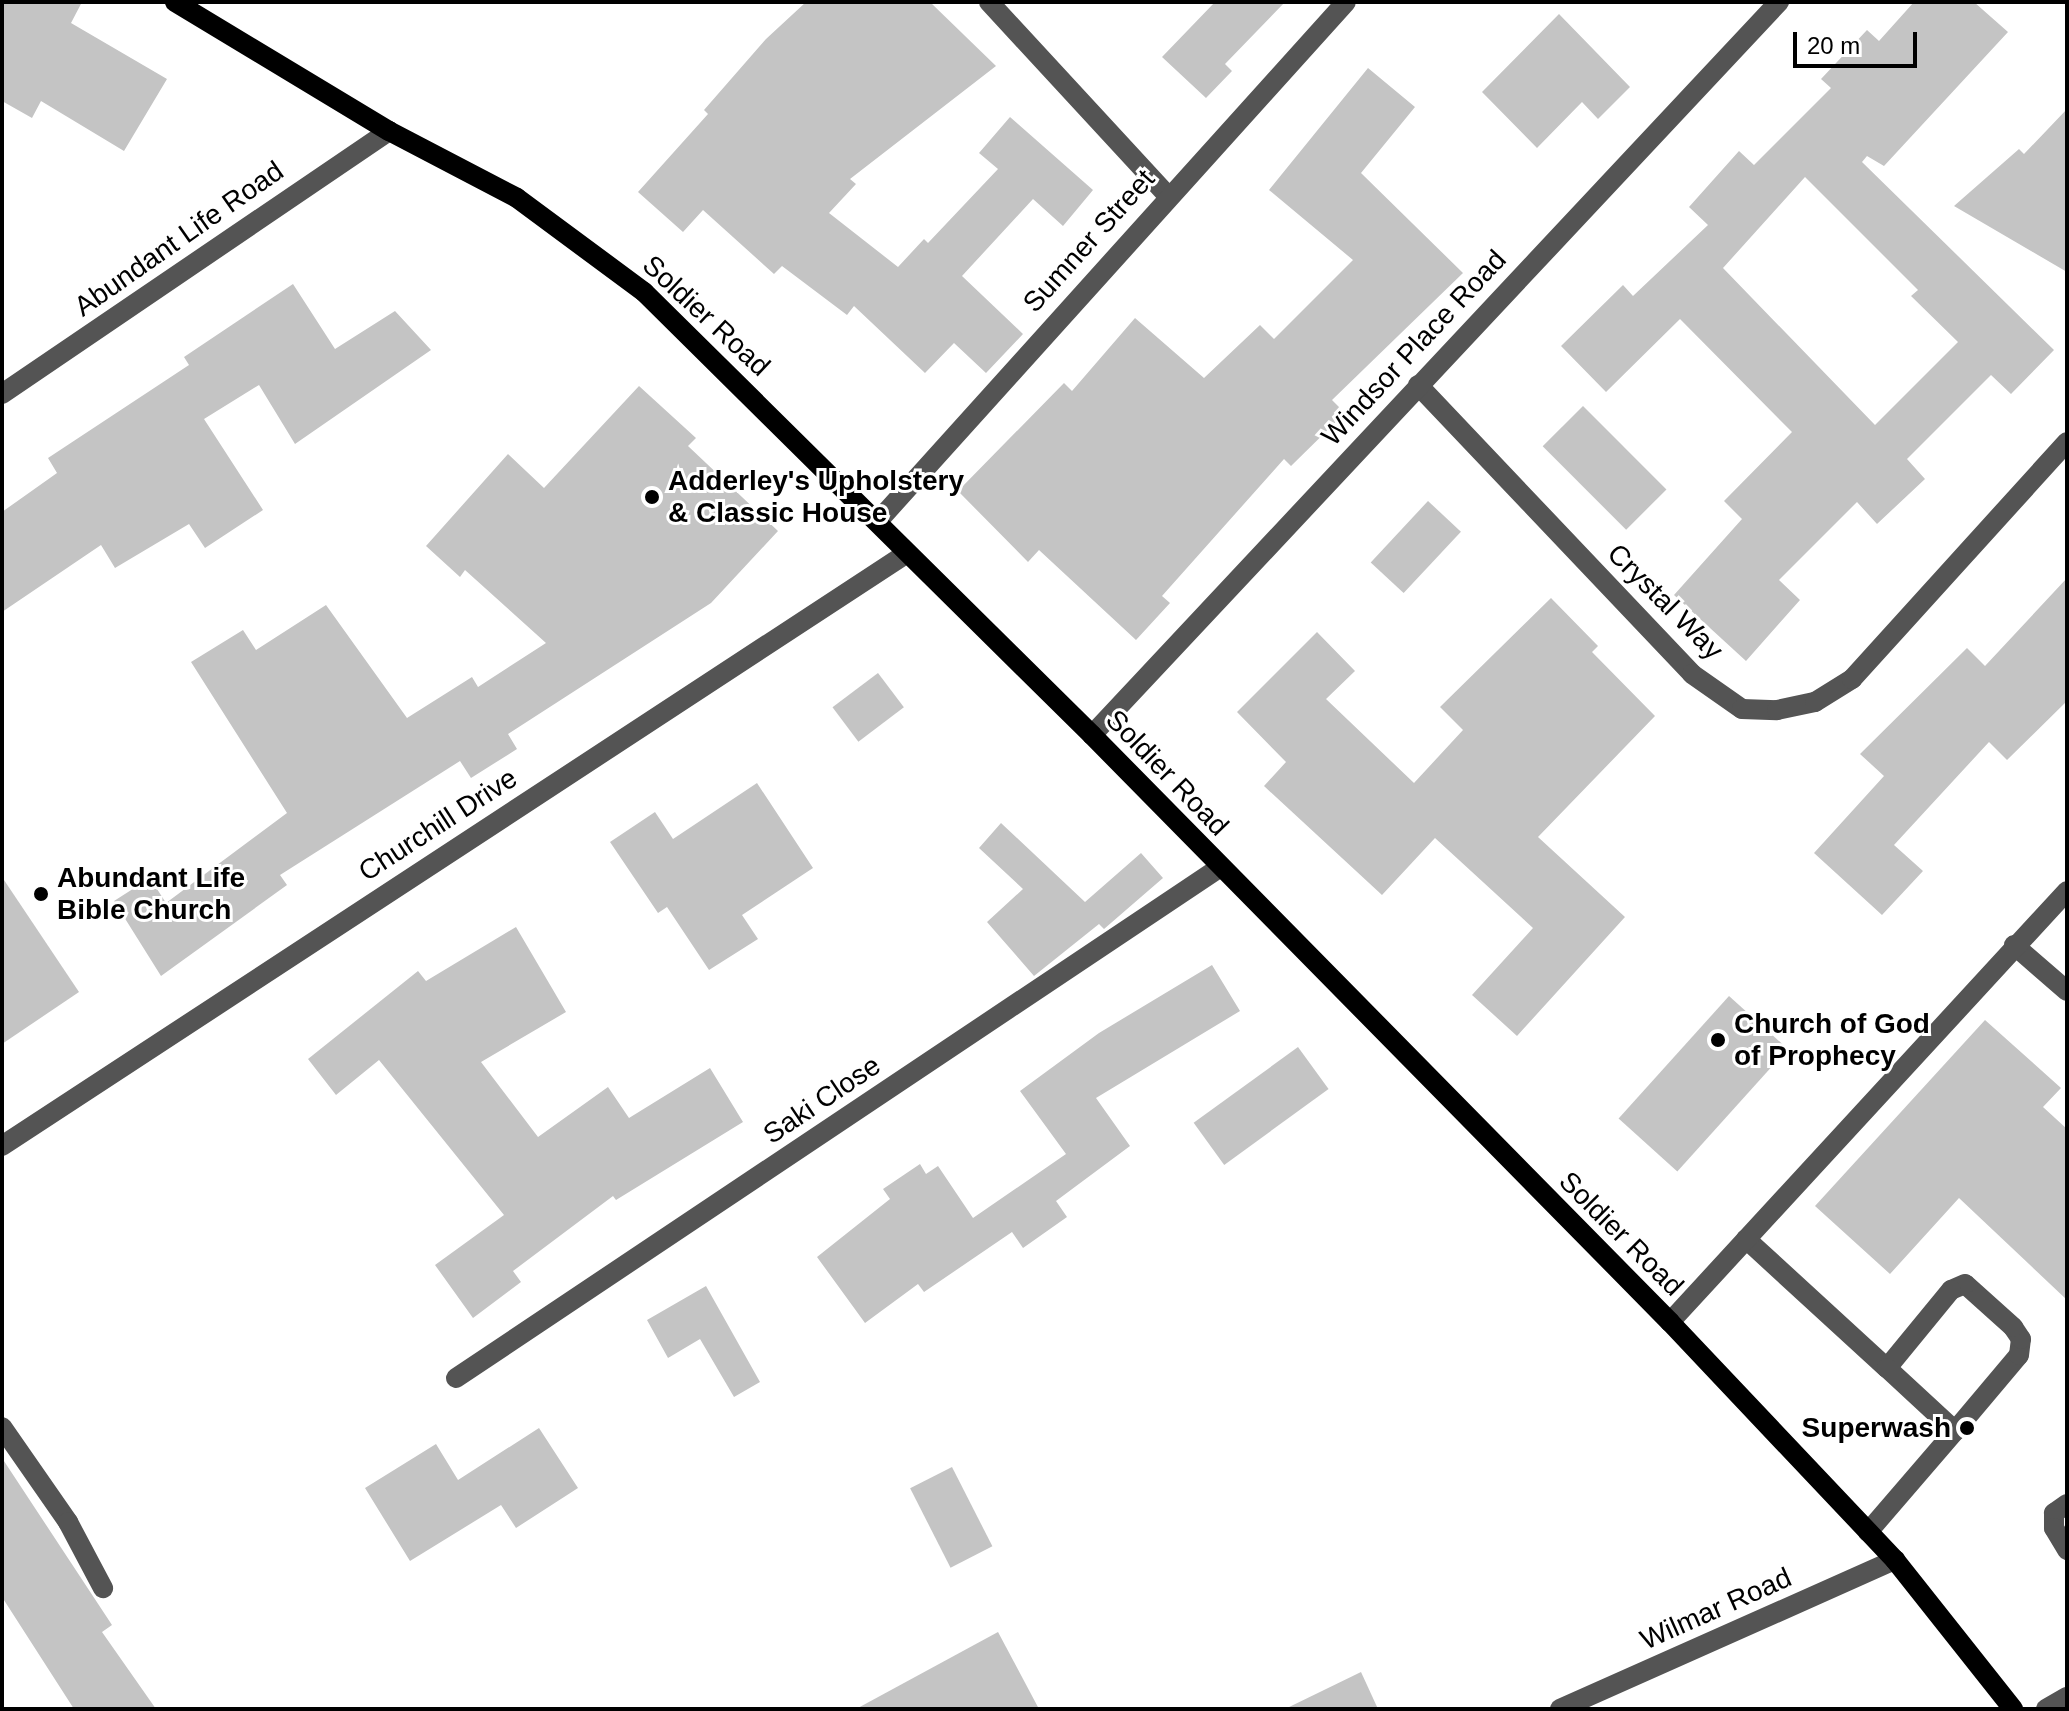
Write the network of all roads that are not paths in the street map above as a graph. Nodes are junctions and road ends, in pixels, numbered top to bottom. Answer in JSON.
{"nodes":[{"id":1,"x":175,"y":2,"type":"edge"},
{"id":2,"x":989,"y":2,"type":"edge"},
{"id":3,"x":1346,"y":2,"type":"edge"},
{"id":4,"x":1779,"y":2,"type":"edge"},
{"id":5,"x":389,"y":131,"type":"junction"},
{"id":6,"x":1167,"y":195,"type":"junction"},
{"id":7,"x":1418,"y":385,"type":"junction"},
{"id":8,"x":2,"y":394,"type":"edge"},
{"id":9,"x":2067,"y":442,"type":"edge"},
{"id":10,"x":879,"y":520,"type":"junction"},
{"id":11,"x":907,"y":553,"type":"junction"},
{"id":12,"x":1092,"y":735,"type":"junction"},
{"id":13,"x":1219,"y":868,"type":"junction"},
{"id":14,"x":2067,"y":891,"type":"edge"},
{"id":15,"x":2014,"y":945,"type":"junction"},
{"id":16,"x":2067,"y":991,"type":"edge"},
{"id":17,"x":2,"y":1146,"type":"edge"},
{"id":18,"x":1746,"y":1239,"type":"junction"},
{"id":19,"x":1670,"y":1322,"type":"junction"},
{"id":20,"x":1887,"y":1368,"type":"junction"},
{"id":21,"x":456,"y":1378,"type":"dead end"},
{"id":22,"x":2,"y":1427,"type":"edge"},
{"id":23,"x":1955,"y":1431,"type":"junction"},
{"id":24,"x":2067,"y":1504,"type":"edge"},
{"id":25,"x":1868,"y":1532,"type":"junction"},
{"id":26,"x":2067,"y":1550,"type":"edge"},
{"id":27,"x":1895,"y":1560,"type":"junction"},
{"id":28,"x":103,"y":1588,"type":"dead end"},
{"id":29,"x":2067,"y":1697,"type":"edge"},
{"id":30,"x":1560,"y":1709,"type":"edge"},
{"id":31,"x":2013,"y":1709,"type":"edge"},
{"id":32,"x":2046,"y":1709,"type":"edge"}],
"edges":[{"from":1,"to":5,"type":"main road","name":"Soldier Road"},
{"from":2,"to":6,"type":"street"},
{"from":3,"to":6,"type":"street","name":"Sumner Street"},
{"from":4,"to":7,"type":"street","name":"Windsor Place Road"},
{"from":5,"to":8,"type":"street","name":"Abundant Life Road"},
{"from":5,"to":10,"type":"main road","name":"Soldier Road"},
{"from":6,"to":10,"type":"street","name":"Sumner Street"},
{"from":7,"to":9,"type":"street","name":"Crystal Way"},
{"from":7,"to":12,"type":"street","name":"Windsor Place Road"},
{"from":10,"to":11,"type":"main road","name":"Soldier Road"},
{"from":11,"to":12,"type":"main road","name":"Soldier Road"},
{"from":11,"to":17,"type":"street","name":"Churchill Drive"},
{"from":12,"to":13,"type":"main road","name":"Soldier Road"},
{"from":13,"to":19,"type":"main road","name":"Soldier Road"},
{"from":13,"to":21,"type":"street","name":"Saki Close"},
{"from":14,"to":15,"type":"street"},
{"from":15,"to":16,"type":"street"},
{"from":15,"to":18,"type":"street"},
{"from":18,"to":19,"type":"street"},
{"from":18,"to":20,"type":"street"},
{"from":19,"to":25,"type":"main road","name":"Soldier Road"},
{"from":20,"to":23,"type":"street"},
{"from":20,"to":23,"type":"street"},
{"from":22,"to":28,"type":"street"},
{"from":23,"to":25,"type":"street"},
{"from":24,"to":26,"type":"street"},
{"from":25,"to":27,"type":"main road","name":"Soldier Road"},
{"from":27,"to":30,"type":"street","name":"Wilmar Road"},
{"from":27,"to":31,"type":"main road","name":"Soldier Road"},
{"from":29,"to":32,"type":"street"}]}
